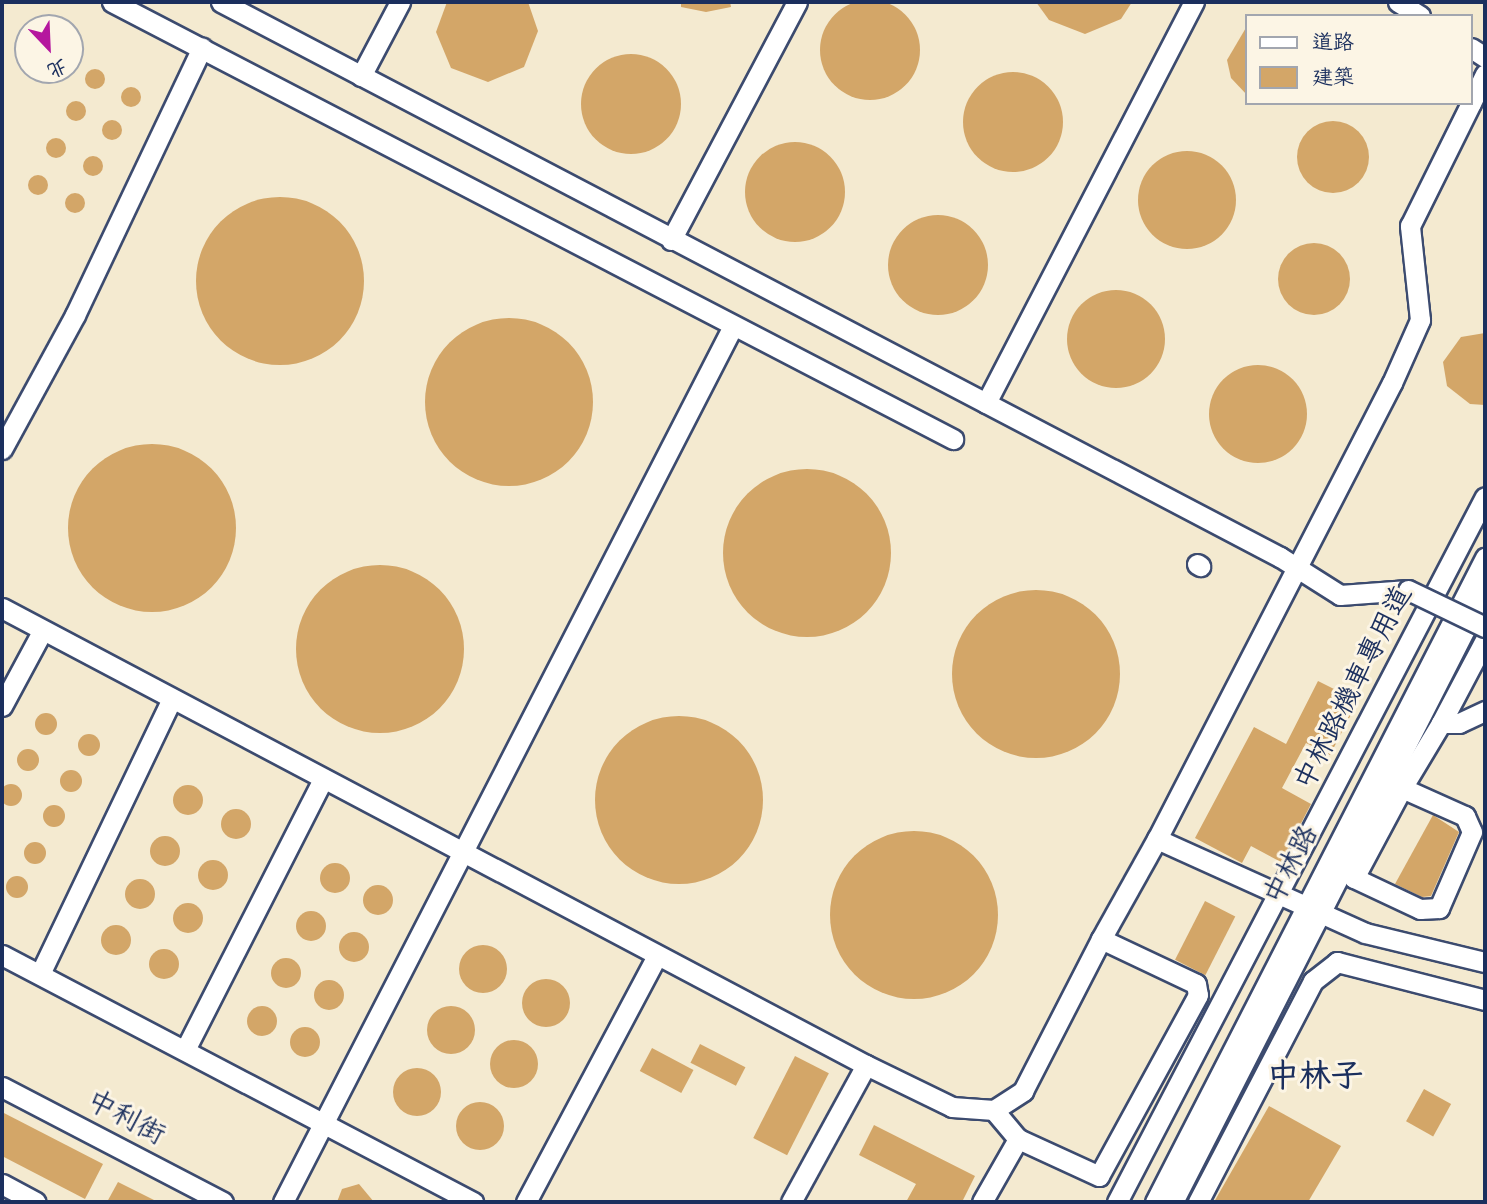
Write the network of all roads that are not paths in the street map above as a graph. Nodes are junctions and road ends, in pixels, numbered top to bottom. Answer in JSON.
{"nodes":[{"id":1,"x":112,"y":2,"type":"edge"},
{"id":2,"x":221,"y":2,"type":"edge"},
{"id":3,"x":400,"y":2,"type":"edge"},
{"id":4,"x":797,"y":2,"type":"edge"},
{"id":5,"x":1194,"y":2,"type":"edge"},
{"id":6,"x":1398,"y":2,"type":"edge"},
{"id":7,"x":1417,"y":14,"type":"edge"},
{"id":8,"x":202,"y":48,"type":"junction"},
{"id":9,"x":1485,"y":74,"type":"edge"},
{"id":10,"x":362,"y":76,"type":"junction"},
{"id":11,"x":1473,"y":99,"type":"edge"},
{"id":12,"x":1470,"y":105,"type":"edge"},
{"id":13,"x":671,"y":240,"type":"junction"},
{"id":14,"x":733,"y":326,"type":"junction"},
{"id":15,"x":986,"y":403,"type":"junction"},
{"id":16,"x":953,"y":439,"type":"dead end"},
{"id":17,"x":2,"y":449,"type":"edge"},
{"id":18,"x":1485,"y":497,"type":"edge"},
{"id":19,"x":1485,"y":525,"type":"edge"},
{"id":20,"x":1485,"y":558,"type":"edge"},
{"id":21,"x":1297,"y":570,"type":"junction"},
{"id":22,"x":1485,"y":590,"type":"edge"},
{"id":23,"x":2,"y":608,"type":"edge"},
{"id":24,"x":1485,"y":627,"type":"edge"},
{"id":25,"x":43,"y":631,"type":"junction"},
{"id":26,"x":1485,"y":640,"type":"edge"},
{"id":27,"x":171,"y":701,"type":"junction"},
{"id":28,"x":2,"y":706,"type":"edge"},
{"id":29,"x":1485,"y":711,"type":"edge"},
{"id":30,"x":1441,"y":723,"type":"junction"},
{"id":31,"x":322,"y":781,"type":"junction"},
{"id":32,"x":1402,"y":788,"type":"junction"},
{"id":33,"x":1157,"y":839,"type":"junction"},
{"id":34,"x":459,"y":850,"type":"junction"},
{"id":35,"x":1292,"y":901,"type":"junction"},
{"id":36,"x":1324,"y":914,"type":"junction"},
{"id":37,"x":1101,"y":939,"type":"junction"},
{"id":38,"x":2,"y":955,"type":"edge"},
{"id":39,"x":657,"y":956,"type":"junction"},
{"id":40,"x":1485,"y":962,"type":"edge"},
{"id":41,"x":40,"y":974,"type":"junction"},
{"id":42,"x":1485,"y":1000,"type":"edge"},
{"id":43,"x":186,"y":1048,"type":"junction"},
{"id":44,"x":866,"y":1065,"type":"junction"},
{"id":45,"x":2,"y":1087,"type":"edge"},
{"id":46,"x":994,"y":1110,"type":"junction"},
{"id":47,"x":322,"y":1122,"type":"junction"},
{"id":48,"x":1018,"y":1139,"type":"junction"},
{"id":49,"x":2,"y":1184,"type":"edge"},
{"id":50,"x":36,"y":1202,"type":"edge"},
{"id":51,"x":223,"y":1202,"type":"edge"},
{"id":52,"x":283,"y":1202,"type":"edge"},
{"id":53,"x":473,"y":1202,"type":"edge"},
{"id":54,"x":526,"y":1202,"type":"edge"},
{"id":55,"x":791,"y":1202,"type":"edge"},
{"id":56,"x":982,"y":1202,"type":"edge"},
{"id":57,"x":1117,"y":1202,"type":"edge"},
{"id":58,"x":1126,"y":1202,"type":"edge"},
{"id":59,"x":1155,"y":1202,"type":"edge"},
{"id":60,"x":1173,"y":1202,"type":"edge"},
{"id":61,"x":1198,"y":1202,"type":"edge"}],
"edges":[{"from":1,"to":8,"type":"street"},
{"from":2,"to":10,"type":"street"},
{"from":3,"to":10,"type":"street"},
{"from":4,"to":13,"type":"street"},
{"from":5,"to":15,"type":"street"},
{"from":6,"to":7,"type":"street"},
{"from":8,"to":14,"type":"street"},
{"from":8,"to":17,"type":"street"},
{"from":9,"to":11,"type":"street"},
{"from":10,"to":13,"type":"street"},
{"from":12,"to":21,"type":"street"},
{"from":13,"to":15,"type":"street"},
{"from":14,"to":16,"type":"street"},
{"from":14,"to":34,"type":"street"},
{"from":15,"to":21,"type":"street"},
{"from":18,"to":35,"type":"street","name":"中林路機車專用道"},
{"from":19,"to":35,"type":"street"},
{"from":20,"to":35,"type":"street","name":"中林路"},
{"from":21,"to":24,"type":"street","bridge":true},
{"from":21,"to":33,"type":"street"},
{"from":22,"to":36,"type":"street"},
{"from":23,"to":25,"type":"street"},
{"from":25,"to":27,"type":"street"},
{"from":25,"to":28,"type":"street"},
{"from":26,"to":30,"type":"street"},
{"from":27,"to":31,"type":"street"},
{"from":27,"to":41,"type":"street"},
{"from":29,"to":30,"type":"street"},
{"from":30,"to":32,"type":"street"},
{"from":31,"to":34,"type":"street"},
{"from":31,"to":43,"type":"street"},
{"from":32,"to":32,"type":"street"},
{"from":33,"to":35,"type":"street"},
{"from":33,"to":37,"type":"street"},
{"from":34,"to":39,"type":"street"},
{"from":34,"to":47,"type":"street"},
{"from":35,"to":36,"type":"street"},
{"from":35,"to":57,"type":"street","name":"中林路機車專用道"},
{"from":35,"to":58,"type":"street"},
{"from":35,"to":59,"type":"street","name":"中林路"},
{"from":36,"to":40,"type":"street"},
{"from":36,"to":60,"type":"street"},
{"from":37,"to":46,"type":"street"},
{"from":37,"to":48,"type":"street"},
{"from":38,"to":41,"type":"street"},
{"from":39,"to":44,"type":"street"},
{"from":39,"to":54,"type":"street"},
{"from":41,"to":43,"type":"street"},
{"from":42,"to":61,"type":"street"},
{"from":43,"to":47,"type":"street"},
{"from":44,"to":46,"type":"street"},
{"from":44,"to":55,"type":"street"},
{"from":45,"to":51,"type":"street","name":"中利街"},
{"from":46,"to":48,"type":"street"},
{"from":47,"to":52,"type":"street"},
{"from":47,"to":53,"type":"street"},
{"from":48,"to":56,"type":"street"},
{"from":49,"to":50,"type":"street"}]}
